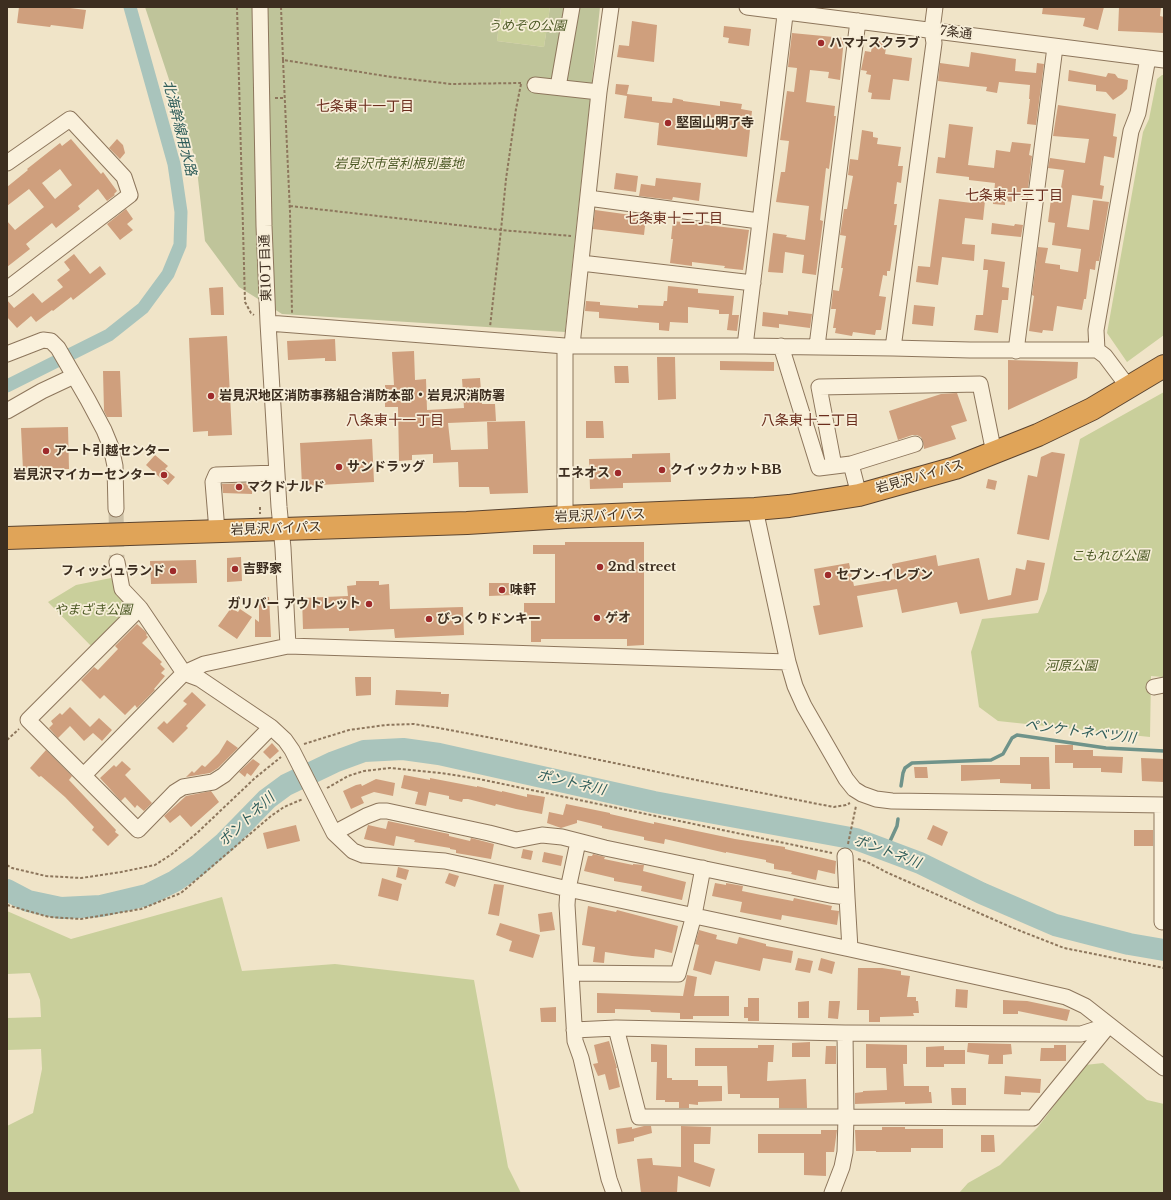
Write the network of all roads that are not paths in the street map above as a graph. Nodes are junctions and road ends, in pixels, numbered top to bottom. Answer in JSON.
{"nodes":[{"id":1,"x":260,"y":7,"type":"edge"},
{"id":2,"x":572,"y":7,"type":"edge"},
{"id":3,"x":611,"y":7,"type":"edge"},
{"id":4,"x":747,"y":7,"type":"edge"},
{"id":5,"x":935,"y":7,"type":"edge"},
{"id":6,"x":785,"y":10,"type":"edge"},
{"id":7,"x":858,"y":21,"type":"junction"},
{"id":8,"x":932,"y":30,"type":"junction"},
{"id":9,"x":1055,"y":46,"type":"junction"},
{"id":10,"x":1148,"y":58,"type":"junction"},
{"id":11,"x":1164,"y":60,"type":"edge"},
{"id":12,"x":528,"y":84,"type":"road end"},
{"id":13,"x":558,"y":88,"type":"junction"},
{"id":14,"x":599,"y":92,"type":"junction"},
{"id":15,"x":7,"y":163,"type":"edge"},
{"id":16,"x":588,"y":198,"type":"junction"},
{"id":17,"x":759,"y":221,"type":"junction"},
{"id":18,"x":581,"y":262,"type":"junction"},
{"id":19,"x":753,"y":283,"type":"junction"},
{"id":20,"x":7,"y":289,"type":"edge"},
{"id":21,"x":268,"y":323,"type":"junction"},
{"id":22,"x":568,"y":346,"type":"junction"},
{"id":23,"x":745,"y":346,"type":"junction"},
{"id":24,"x":781,"y":346,"type":"junction"},
{"id":25,"x":817,"y":346,"type":"junction"},
{"id":26,"x":893,"y":348,"type":"junction"},
{"id":27,"x":1016,"y":350,"type":"junction"},
{"id":28,"x":1097,"y":350,"type":"junction"},
{"id":29,"x":7,"y":354,"type":"edge"},
{"id":30,"x":1164,"y":366,"type":"edge"},
{"id":31,"x":71,"y":371,"type":"junction"},
{"id":32,"x":1129,"y":388,"type":"junction"},
{"id":33,"x":7,"y":411,"type":"edge"},
{"id":34,"x":916,"y":444,"type":"dead end"},
{"id":35,"x":994,"y":453,"type":"junction"},
{"id":36,"x":851,"y":464,"type":"junction"},
{"id":37,"x":834,"y":466,"type":"junction"},
{"id":38,"x":277,"y":474,"type":"junction"},
{"id":39,"x":859,"y":495,"type":"junction"},
{"id":40,"x":116,"y":509,"type":"tunnel mouth"},
{"id":41,"x":755,"y":509,"type":"junction"},
{"id":42,"x":565,"y":517,"type":"junction"},
{"id":43,"x":282,"y":529,"type":"junction"},
{"id":44,"x":217,"y":531,"type":"junction"},
{"id":45,"x":7,"y":538,"type":"edge"},
{"id":46,"x":117,"y":562,"type":"tunnel mouth"},
{"id":47,"x":140,"y":608,"type":"junction"},
{"id":48,"x":288,"y":646,"type":"junction"},
{"id":49,"x":788,"y":662,"type":"junction"},
{"id":50,"x":184,"y":673,"type":"junction"},
{"id":51,"x":271,"y":727,"type":"junction"},
{"id":52,"x":84,"y":775,"type":"junction"},
{"id":53,"x":1163,"y":805,"type":"edge"},
{"id":54,"x":334,"y":833,"type":"junction"},
{"id":55,"x":578,"y":842,"type":"junction"},
{"id":56,"x":846,"y":850,"type":"road end"},
{"id":57,"x":703,"y":868,"type":"junction"},
{"id":58,"x":568,"y":889,"type":"junction"},
{"id":59,"x":847,"y":897,"type":"junction"},
{"id":60,"x":694,"y":915,"type":"junction"},
{"id":61,"x":1162,"y":922,"type":"dead end"},
{"id":62,"x":850,"y":949,"type":"junction"},
{"id":63,"x":571,"y":973,"type":"junction"},
{"id":64,"x":1109,"y":1025,"type":"junction"},
{"id":65,"x":616,"y":1028,"type":"junction"},
{"id":66,"x":574,"y":1030,"type":"junction"},
{"id":67,"x":844,"y":1033,"type":"junction"},
{"id":68,"x":1164,"y":1068,"type":"edge"},
{"id":69,"x":846,"y":1117,"type":"junction"},
{"id":70,"x":614,"y":1193,"type":"edge"},
{"id":71,"x":832,"y":1193,"type":"edge"}],
"edges":[{"from":1,"to":21,"type":"street","name":"東10丁目通"},
{"from":2,"to":13,"type":"street"},
{"from":3,"to":14,"type":"street"},
{"from":4,"to":6,"type":"street","name":"7条通"},
{"from":5,"to":8,"type":"street"},
{"from":6,"to":7,"type":"street","name":"7条通"},
{"from":6,"to":17,"type":"street"},
{"from":7,"to":8,"type":"street","name":"7条通"},
{"from":7,"to":25,"type":"street"},
{"from":8,"to":9,"type":"street","name":"7条通"},
{"from":8,"to":26,"type":"street"},
{"from":9,"to":10,"type":"street","name":"7条通"},
{"from":9,"to":27,"type":"street"},
{"from":10,"to":11,"type":"street","name":"7条通"},
{"from":10,"to":28,"type":"street"},
{"from":12,"to":13,"type":"street"},
{"from":13,"to":14,"type":"street"},
{"from":14,"to":16,"type":"street"},
{"from":15,"to":20,"type":"street"},
{"from":16,"to":17,"type":"street"},
{"from":16,"to":18,"type":"street"},
{"from":17,"to":19,"type":"street"},
{"from":18,"to":19,"type":"street"},
{"from":18,"to":22,"type":"street"},
{"from":19,"to":23,"type":"street"},
{"from":21,"to":22,"type":"street"},
{"from":21,"to":38,"type":"street","name":"東10丁目通"},
{"from":22,"to":23,"type":"street"},
{"from":22,"to":42,"type":"street"},
{"from":23,"to":24,"type":"street"},
{"from":24,"to":25,"type":"street"},
{"from":24,"to":37,"type":"street"},
{"from":25,"to":26,"type":"street"},
{"from":26,"to":27,"type":"street"},
{"from":27,"to":28,"type":"street"},
{"from":28,"to":32,"type":"street"},
{"from":29,"to":31,"type":"street"},
{"from":30,"to":32,"type":"highway","name":"岩見沢バイパス"},
{"from":31,"to":33,"type":"street"},
{"from":31,"to":40,"type":"street"},
{"from":32,"to":35,"type":"highway","name":"岩見沢バイパス"},
{"from":34,"to":36,"type":"street"},
{"from":35,"to":37,"type":"street"},
{"from":35,"to":39,"type":"highway","name":"岩見沢バイパス"},
{"from":36,"to":37,"type":"street"},
{"from":36,"to":39,"type":"street"},
{"from":38,"to":43,"type":"street","name":"東10丁目通"},
{"from":38,"to":44,"type":"street"},
{"from":39,"to":41,"type":"highway","name":"岩見沢バイパス"},
{"from":41,"to":42,"type":"highway","name":"岩見沢バイパス"},
{"from":41,"to":49,"type":"street"},
{"from":42,"to":43,"type":"highway","name":"岩見沢バイパス"},
{"from":43,"to":44,"type":"highway","name":"岩見沢バイパス"},
{"from":43,"to":48,"type":"street","name":"東10丁目通"},
{"from":44,"to":45,"type":"highway","name":"岩見沢バイパス"},
{"from":46,"to":47,"type":"street"},
{"from":47,"to":50,"type":"street"},
{"from":47,"to":52,"type":"street"},
{"from":48,"to":49,"type":"street"},
{"from":48,"to":50,"type":"street"},
{"from":49,"to":53,"type":"street"},
{"from":50,"to":51,"type":"street"},
{"from":50,"to":52,"type":"street"},
{"from":51,"to":52,"type":"street"},
{"from":51,"to":54,"type":"street"},
{"from":53,"to":61,"type":"street"},
{"from":54,"to":55,"type":"street"},
{"from":54,"to":58,"type":"street"},
{"from":55,"to":57,"type":"street"},
{"from":55,"to":58,"type":"street"},
{"from":56,"to":59,"type":"street"},
{"from":57,"to":59,"type":"street"},
{"from":57,"to":60,"type":"street"},
{"from":58,"to":60,"type":"street"},
{"from":58,"to":63,"type":"street"},
{"from":59,"to":62,"type":"street"},
{"from":60,"to":62,"type":"street"},
{"from":60,"to":63,"type":"street"},
{"from":62,"to":64,"type":"street"},
{"from":63,"to":66,"type":"street"},
{"from":64,"to":67,"type":"street"},
{"from":64,"to":68,"type":"street"},
{"from":64,"to":69,"type":"street"},
{"from":65,"to":66,"type":"street"},
{"from":65,"to":67,"type":"street"},
{"from":65,"to":69,"type":"street"},
{"from":66,"to":70,"type":"street"},
{"from":67,"to":69,"type":"street"},
{"from":69,"to":71,"type":"street"}]}
